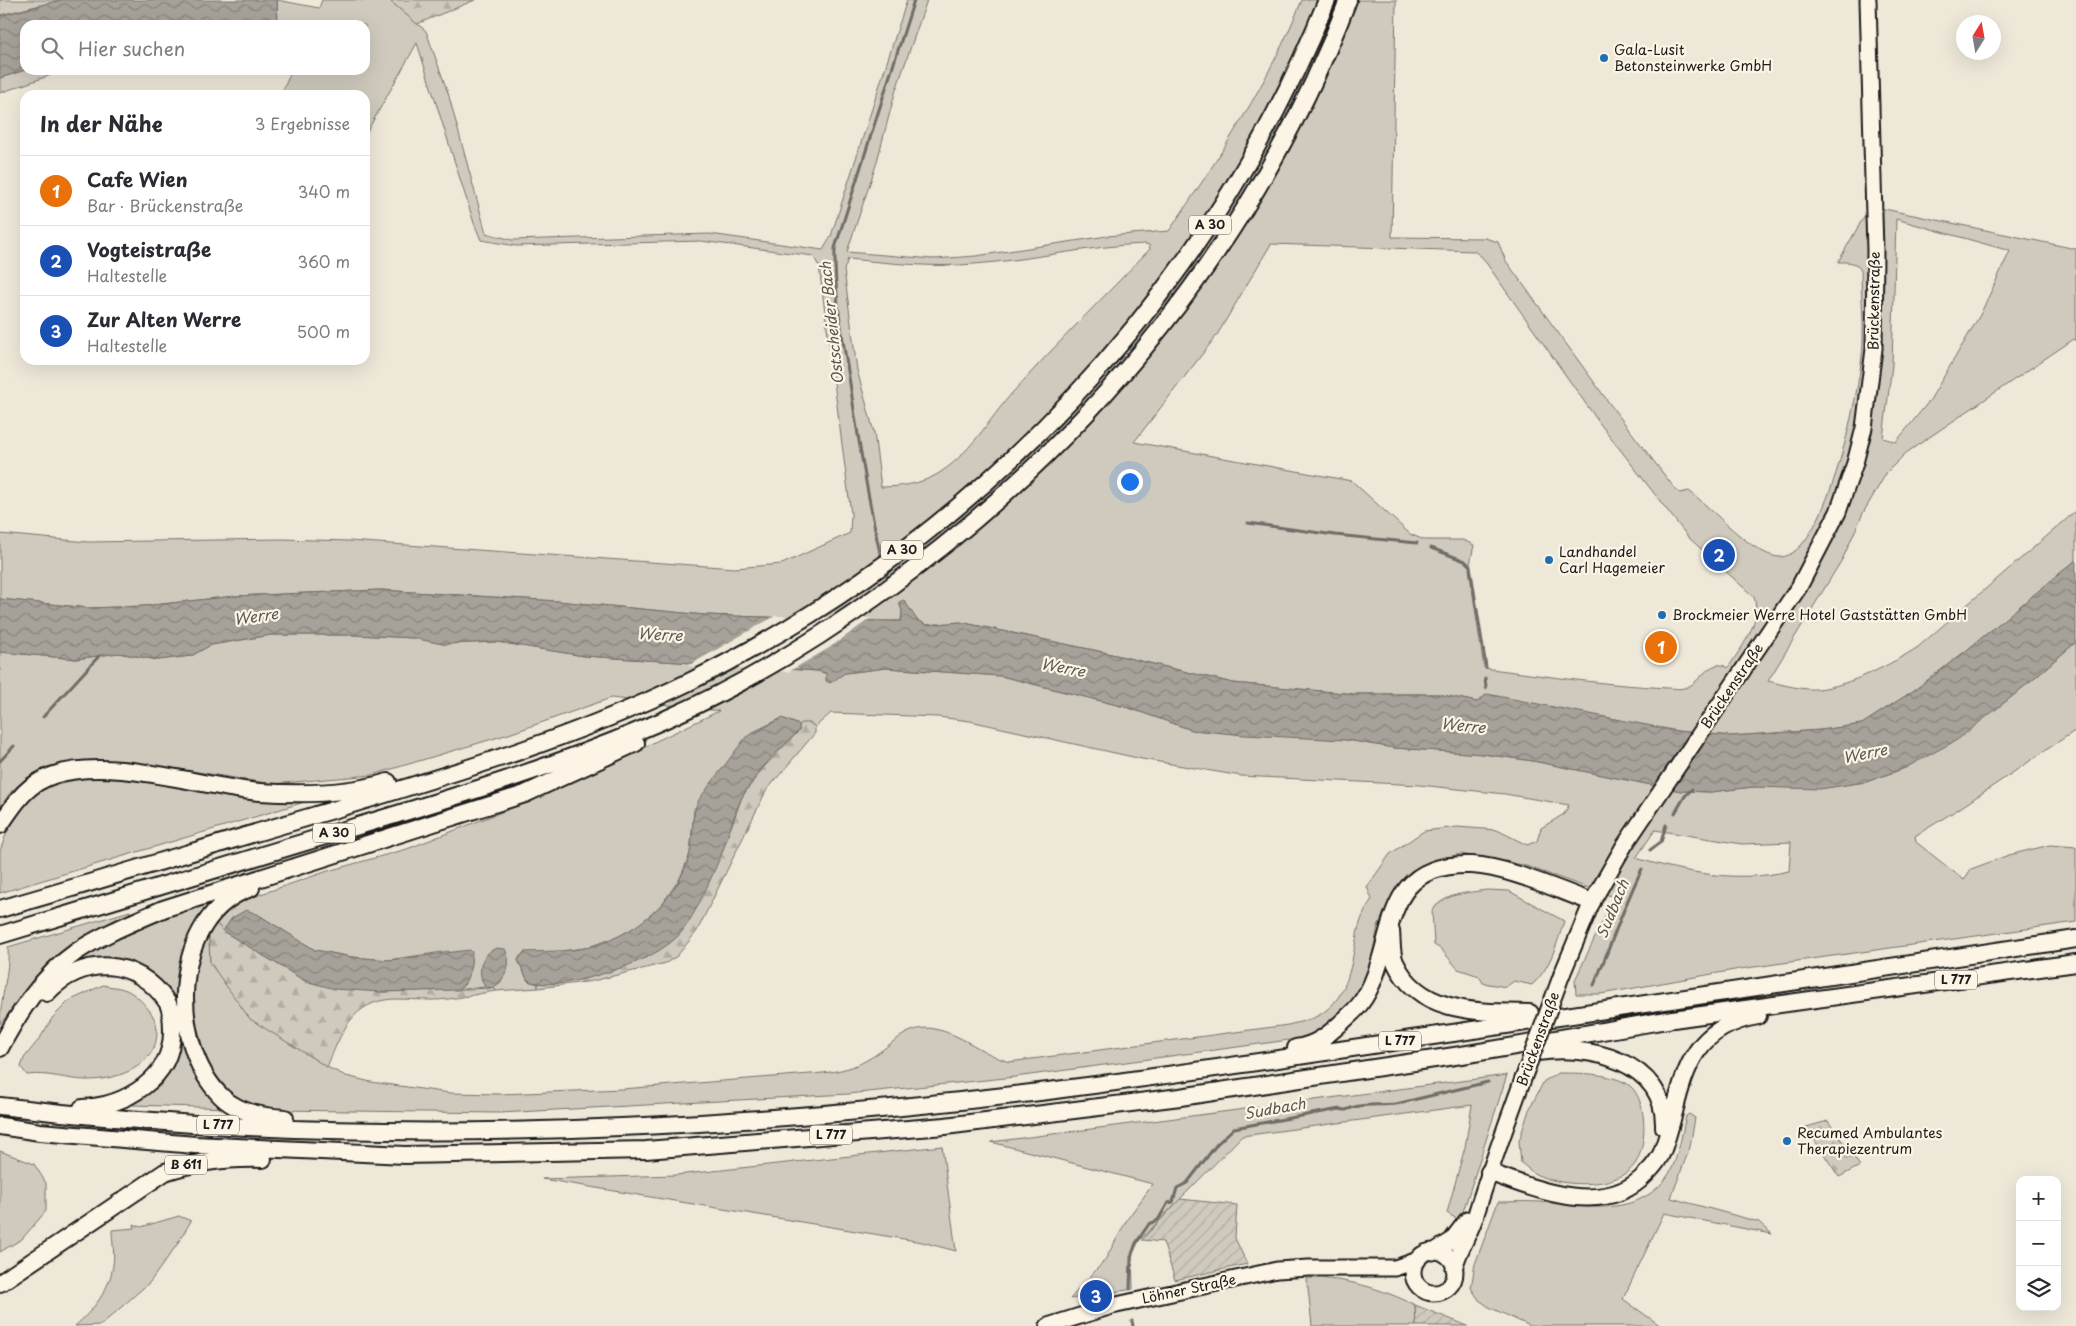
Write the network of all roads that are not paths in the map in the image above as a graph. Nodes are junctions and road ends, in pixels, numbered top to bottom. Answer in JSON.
{"nodes":[{"id":1,"x":1327,"y":0,"type":"edge"},
{"id":2,"x":1348,"y":0,"type":"edge"},
{"id":3,"x":1868,"y":0,"type":"edge"},
{"id":4,"x":665,"y":720,"type":"junction"},
{"id":5,"x":516,"y":752,"type":"junction"},
{"id":6,"x":0,"y":825,"type":"edge"},
{"id":7,"x":331,"y":856,"type":"junction"},
{"id":8,"x":1592,"y":902,"type":"junction"},
{"id":9,"x":0,"y":909,"type":"edge"},
{"id":10,"x":1390,"y":921,"type":"junction"},
{"id":11,"x":0,"y":935,"type":"edge"},
{"id":12,"x":2076,"y":938,"type":"edge"},
{"id":13,"x":2076,"y":963,"type":"edge"},
{"id":14,"x":1836,"y":998,"type":"junction"},
{"id":15,"x":1575,"y":1014,"type":"junction"},
{"id":16,"x":0,"y":1049,"type":"edge"},
{"id":17,"x":1443,"y":1058,"type":"junction"},
{"id":18,"x":1224,"y":1067,"type":"junction"},
{"id":19,"x":0,"y":1106,"type":"edge"},
{"id":20,"x":38,"y":1110,"type":"junction"},
{"id":21,"x":0,"y":1126,"type":"edge"},
{"id":22,"x":399,"y":1131,"type":"junction"},
{"id":23,"x":1661,"y":1154,"type":"junction"},
{"id":24,"x":404,"y":1155,"type":"junction"},
{"id":25,"x":1488,"y":1172,"type":"junction"},
{"id":26,"x":1481,"y":1195,"type":"junction"},
{"id":27,"x":1433,"y":1252,"type":"junction"},
{"id":28,"x":1418,"y":1260,"type":"junction"},
{"id":29,"x":1334,"y":1268,"type":"junction"},
{"id":30,"x":1454,"y":1269,"type":"junction"},
{"id":31,"x":0,"y":1282,"type":"edge"},
{"id":32,"x":1418,"y":1286,"type":"junction"},
{"id":33,"x":1077,"y":1321,"type":"edge"},
{"id":34,"x":1048,"y":1326,"type":"edge"}],
"edges":[{"from":1,"to":5,"type":"highway","number":"A 30"},
{"from":2,"to":4,"type":"highway","number":"A 30"},
{"from":3,"to":8,"type":"main road","name":"Brückenstraße"},
{"from":4,"to":7,"type":"highway"},
{"from":4,"to":11,"type":"highway","number":"A 30"},
{"from":5,"to":6,"type":"highway"},
{"from":5,"to":9,"type":"highway","number":"A 30"},
{"from":7,"to":16,"type":"highway"},
{"from":7,"to":22,"type":"highway"},
{"from":8,"to":10,"type":"highway","number":"L 777"},
{"from":8,"to":25,"type":"main road","name":"Brückenstraße","bridge":true},
{"from":10,"to":15,"type":"highway"},
{"from":10,"to":18,"type":"highway","number":"L 777"},
{"from":12,"to":15,"type":"highway","number":"L 777"},
{"from":13,"to":14,"type":"highway","number":"L 777"},
{"from":14,"to":17,"type":"highway","number":"L 777"},
{"from":14,"to":23,"type":"highway","number":"L 777"},
{"from":15,"to":18,"type":"highway","number":"L 777"},
{"from":16,"to":20,"type":"highway"},
{"from":17,"to":23,"type":"highway"},
{"from":17,"to":24,"type":"highway","number":"L 777"},
{"from":18,"to":22,"type":"highway","number":"L 777"},
{"from":19,"to":20,"type":"highway","number":"L 777"},
{"from":20,"to":22,"type":"highway","number":"L 777"},
{"from":21,"to":24,"type":"highway","number":"L 777"},
{"from":23,"to":25,"type":"highway","number":"L 777"},
{"from":24,"to":31,"type":"highway","number":"B 611"},
{"from":25,"to":26,"type":"main road","name":"Brückenstraße"},
{"from":26,"to":27,"type":"main road","name":"Brückenstraße"},
{"from":26,"to":30,"type":"main road","name":"Brückenstraße"},
{"from":27,"to":28,"type":"main road"},
{"from":27,"to":30,"type":"main road"},
{"from":28,"to":29,"type":"main road","name":"Löhner Straße"},
{"from":28,"to":32,"type":"main road"},
{"from":29,"to":32,"type":"main road","name":"Löhner Straße"},
{"from":29,"to":33,"type":"main road","name":"Löhner Straße"},
{"from":30,"to":32,"type":"main road"},
{"from":33,"to":34,"type":"main road","name":"Löhner Straße"}]}
